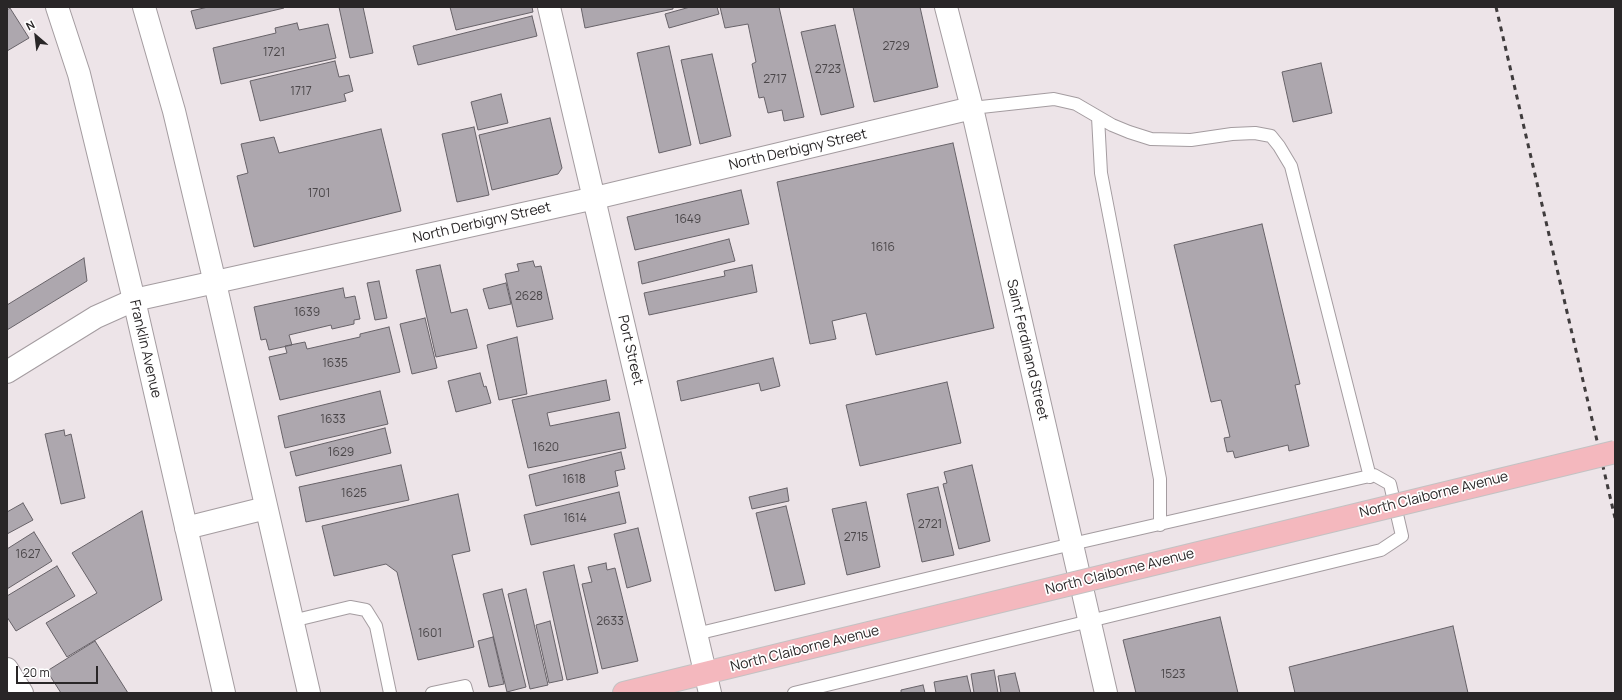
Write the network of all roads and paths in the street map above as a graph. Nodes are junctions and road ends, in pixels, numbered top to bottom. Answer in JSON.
{"nodes":[{"id":1,"x":57,"y":7,"type":"edge"},
{"id":2,"x":144,"y":7,"type":"edge"},
{"id":3,"x":549,"y":7,"type":"edge"},
{"id":4,"x":946,"y":7,"type":"edge"},
{"id":5,"x":972,"y":108,"type":"junction"},
{"id":6,"x":1098,"y":117,"type":"junction"},
{"id":7,"x":595,"y":198,"type":"junction"},
{"id":8,"x":215,"y":283,"type":"junction"},
{"id":9,"x":134,"y":300,"type":"junction"},
{"id":10,"x":7,"y":372,"type":"edge"},
{"id":11,"x":1615,"y":452,"type":"edge"},
{"id":12,"x":1370,"y":476,"type":"junction"},
{"id":13,"x":266,"y":508,"type":"junction"},
{"id":14,"x":1160,"y":525,"type":"junction"},
{"id":15,"x":186,"y":528,"type":"junction"},
{"id":16,"x":1072,"y":544,"type":"junction"},
{"id":17,"x":292,"y":621,"type":"junction"},
{"id":18,"x":1090,"y":621,"type":"junction"},
{"id":19,"x":696,"y":634,"type":"junction"},
{"id":20,"x":7,"y":669,"type":"edge"},
{"id":21,"x":707,"y":684,"type":"edge"},
{"id":22,"x":22,"y":693,"type":"edge"},
{"id":23,"x":224,"y":693,"type":"edge"},
{"id":24,"x":308,"y":693,"type":"edge"},
{"id":25,"x":390,"y":693,"type":"edge"},
{"id":26,"x":432,"y":693,"type":"edge"},
{"id":27,"x":467,"y":693,"type":"edge"},
{"id":28,"x":627,"y":693,"type":"edge"},
{"id":29,"x":794,"y":693,"type":"edge"},
{"id":30,"x":1106,"y":693,"type":"edge"}],
"edges":[{"from":1,"to":9,"type":"street","name":"Franklin Avenue"},
{"from":2,"to":8,"type":"street"},
{"from":3,"to":7,"type":"street","name":"Port Street"},
{"from":4,"to":5,"type":"street","name":"Saint Ferdinand Street"},
{"from":5,"to":6,"type":"lane"},
{"from":5,"to":7,"type":"street","name":"North Derbigny Street"},
{"from":5,"to":16,"type":"street","name":"Saint Ferdinand Street"},
{"from":6,"to":12,"type":"lane"},
{"from":6,"to":14,"type":"lane"},
{"from":7,"to":8,"type":"street","name":"North Derbigny Street"},
{"from":7,"to":19,"type":"street","name":"Port Street"},
{"from":8,"to":9,"type":"street","name":"North Derbigny Street"},
{"from":8,"to":13,"type":"street"},
{"from":9,"to":10,"type":"street","name":"North Derbigny Street"},
{"from":9,"to":15,"type":"street","name":"Franklin Avenue"},
{"from":11,"to":21,"type":"main road","name":"North Claiborne Avenue","bridge":true},
{"from":12,"to":14,"type":"lane"},
{"from":12,"to":18,"type":"lane"},
{"from":13,"to":15,"type":"street"},
{"from":13,"to":17,"type":"street"},
{"from":14,"to":16,"type":"lane"},
{"from":15,"to":23,"type":"street","name":"Franklin Avenue"},
{"from":16,"to":18,"type":"street","name":"Saint Ferdinand Street"},
{"from":16,"to":19,"type":"lane"},
{"from":17,"to":24,"type":"street"},
{"from":17,"to":25,"type":"lane"},
{"from":18,"to":29,"type":"lane"},
{"from":18,"to":30,"type":"street","name":"Saint Ferdinand Street"},
{"from":19,"to":21,"type":"street","name":"Port Street"},
{"from":20,"to":22,"type":"street"},
{"from":21,"to":28,"type":"main road","name":"North Claiborne Avenue"},
{"from":26,"to":27,"type":"lane"}]}
